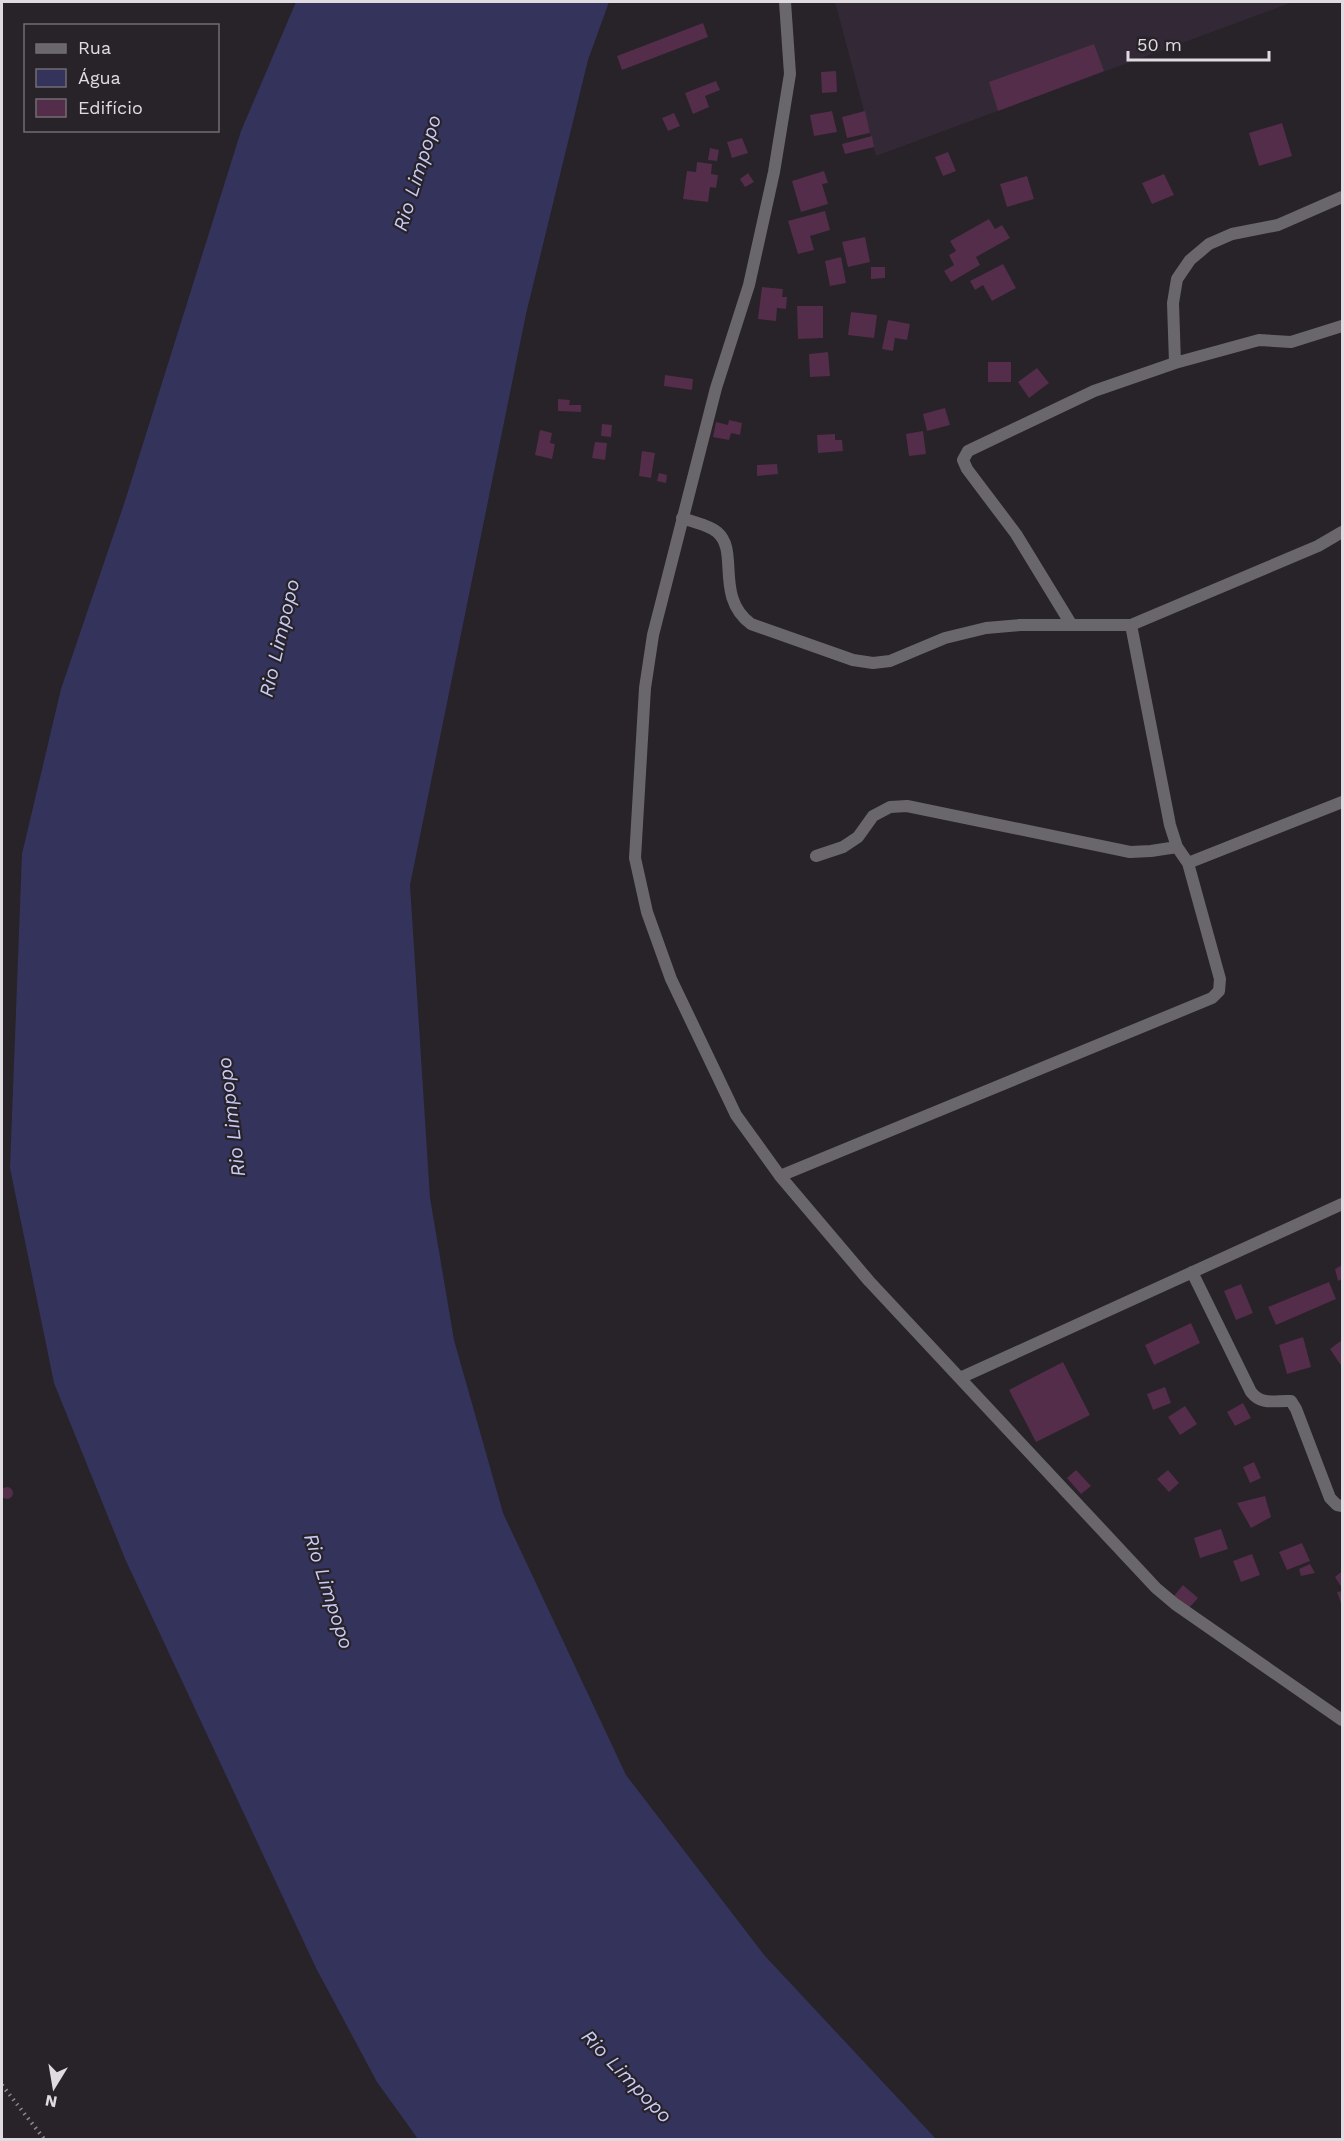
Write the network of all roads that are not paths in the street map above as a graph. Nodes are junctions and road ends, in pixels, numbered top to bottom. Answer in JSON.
{"nodes":[{"id":1,"x":785,"y":2,"type":"edge"},
{"id":2,"x":1342,"y":197,"type":"edge"},
{"id":3,"x":1342,"y":326,"type":"edge"},
{"id":4,"x":1175,"y":363,"type":"junction"},
{"id":5,"x":682,"y":518,"type":"junction"},
{"id":6,"x":1342,"y":532,"type":"edge"},
{"id":7,"x":1071,"y":624,"type":"junction"},
{"id":8,"x":1131,"y":625,"type":"junction"},
{"id":9,"x":1342,"y":802,"type":"edge"},
{"id":10,"x":1177,"y":847,"type":"junction"},
{"id":11,"x":816,"y":856,"type":"dead end"},
{"id":12,"x":1188,"y":863,"type":"junction"},
{"id":13,"x":780,"y":1176,"type":"junction"},
{"id":14,"x":1342,"y":1204,"type":"edge"},
{"id":15,"x":1192,"y":1272,"type":"junction"},
{"id":16,"x":960,"y":1378,"type":"junction"},
{"id":17,"x":1342,"y":1506,"type":"edge"},
{"id":18,"x":1342,"y":1720,"type":"edge"}],
"edges":[{"from":1,"to":5,"type":"street"},
{"from":2,"to":4,"type":"street"},
{"from":3,"to":4,"type":"street"},
{"from":4,"to":7,"type":"street"},
{"from":5,"to":7,"type":"street"},
{"from":5,"to":13,"type":"street"},
{"from":6,"to":8,"type":"street"},
{"from":7,"to":8,"type":"street"},
{"from":8,"to":10,"type":"street"},
{"from":9,"to":12,"type":"street"},
{"from":10,"to":11,"type":"street"},
{"from":10,"to":12,"type":"street"},
{"from":12,"to":13,"type":"street"},
{"from":13,"to":16,"type":"street"},
{"from":14,"to":15,"type":"street"},
{"from":15,"to":16,"type":"street"},
{"from":15,"to":17,"type":"street"},
{"from":16,"to":18,"type":"street"}]}
